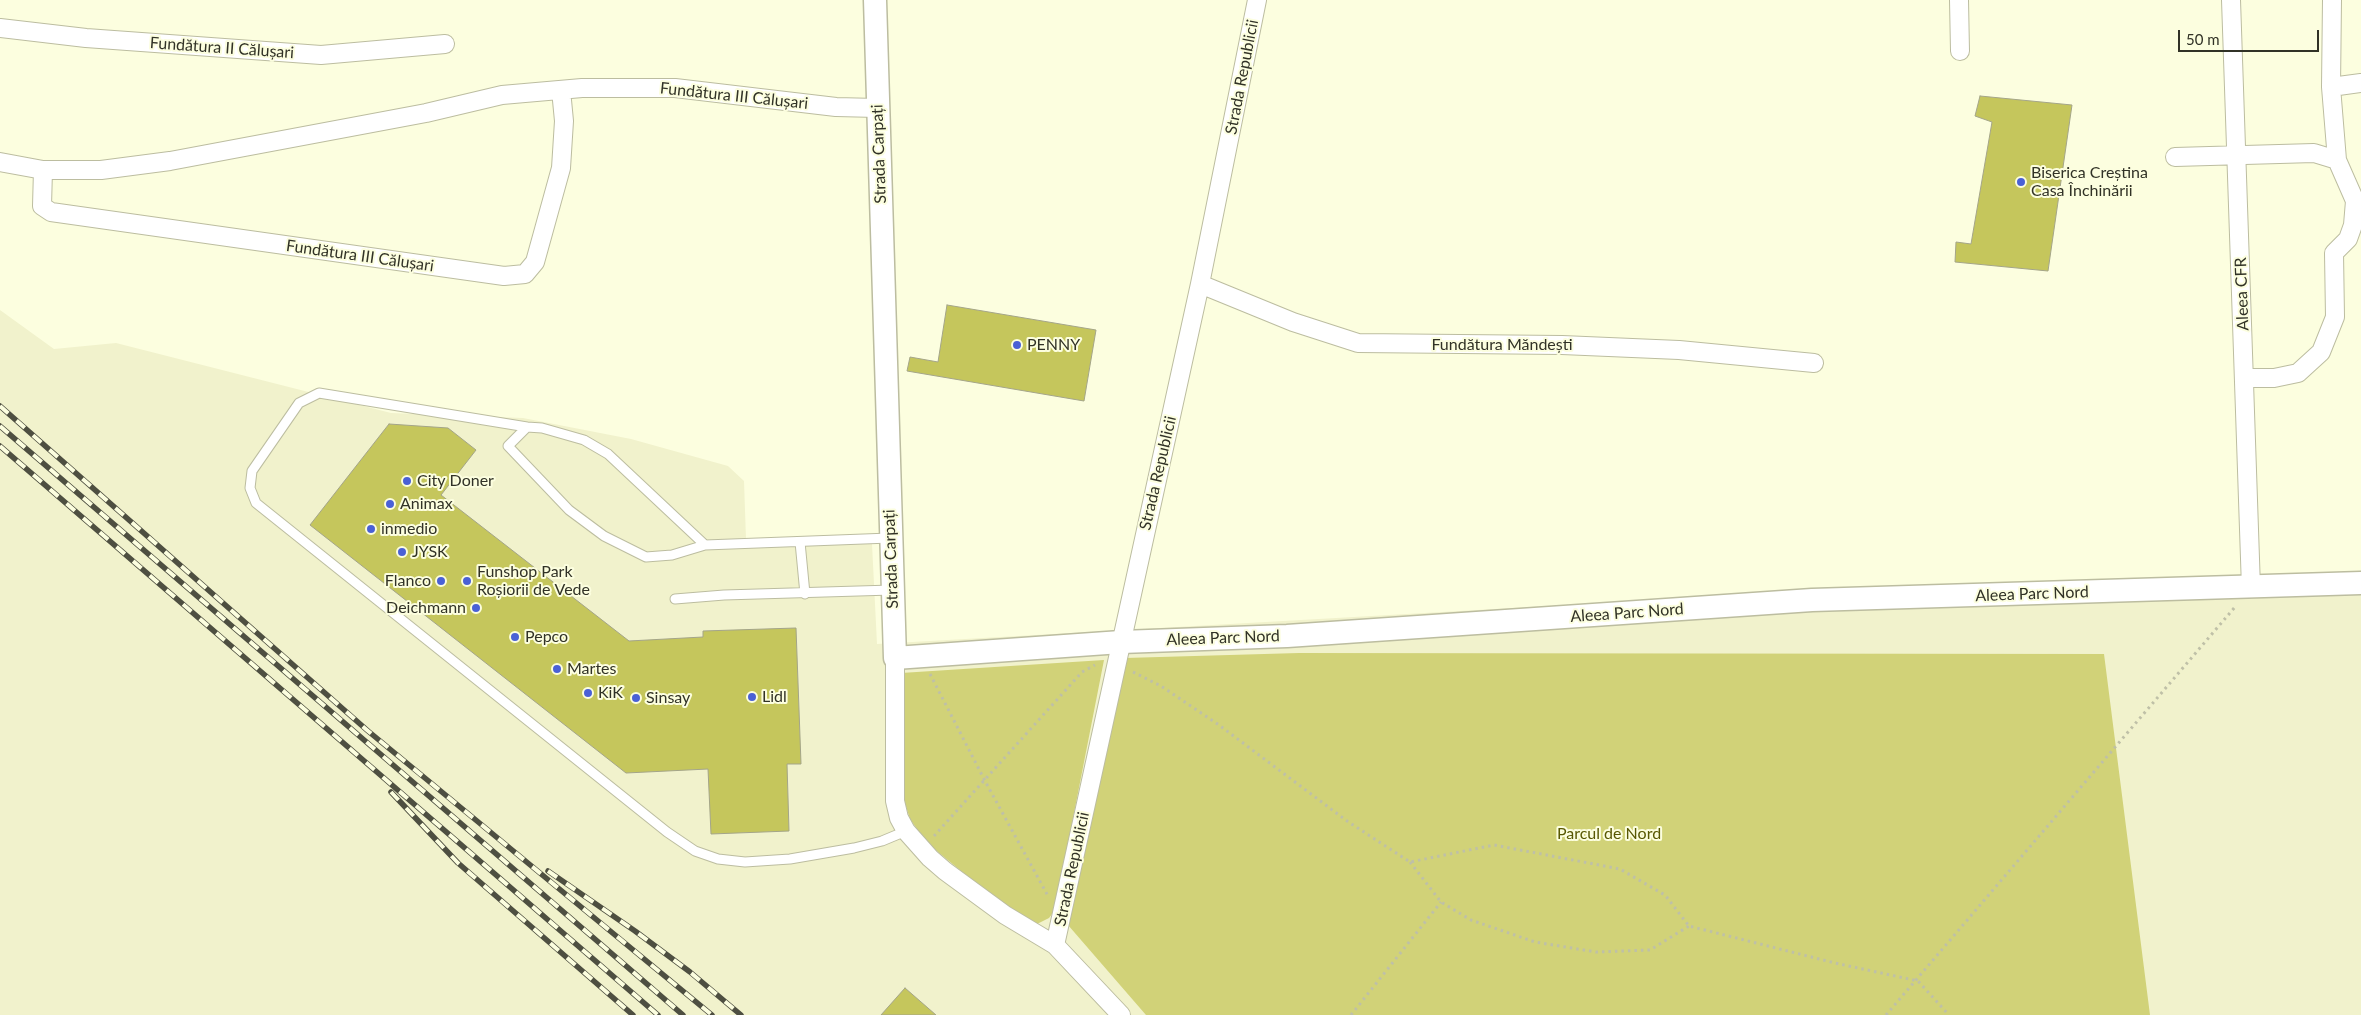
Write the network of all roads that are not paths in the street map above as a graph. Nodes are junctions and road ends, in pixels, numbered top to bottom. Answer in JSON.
{"nodes":[{"id":1,"x":875,"y":0,"type":"edge"},
{"id":2,"x":1257,"y":0,"type":"edge"},
{"id":3,"x":1959,"y":0,"type":"edge"},
{"id":4,"x":2231,"y":0,"type":"edge"},
{"id":5,"x":2332,"y":0,"type":"edge"},
{"id":6,"x":0,"y":28,"type":"edge"},
{"id":7,"x":445,"y":44,"type":"dead end"},
{"id":8,"x":1960,"y":51,"type":"dead end"},
{"id":9,"x":2361,"y":83,"type":"edge"},
{"id":10,"x":2331,"y":87,"type":"junction"},
{"id":11,"x":560,"y":90,"type":"junction"},
{"id":12,"x":877,"y":108,"type":"junction"},
{"id":13,"x":2236,"y":154,"type":"junction"},
{"id":14,"x":2175,"y":157,"type":"dead end"},
{"id":15,"x":2337,"y":160,"type":"junction"},
{"id":16,"x":0,"y":162,"type":"edge"},
{"id":17,"x":42,"y":170,"type":"junction"},
{"id":18,"x":1200,"y":284,"type":"junction"},
{"id":19,"x":1814,"y":363,"type":"dead end"},
{"id":20,"x":2244,"y":378,"type":"junction"},
{"id":21,"x":527,"y":427,"type":"junction"},
{"id":22,"x":890,"y":538,"type":"junction"},
{"id":23,"x":800,"y":542,"type":"junction"},
{"id":24,"x":705,"y":545,"type":"junction"},
{"id":25,"x":2361,"y":583,"type":"edge"},
{"id":26,"x":2251,"y":588,"type":"junction"},
{"id":27,"x":892,"y":590,"type":"junction"},
{"id":28,"x":805,"y":594,"type":"junction"},
{"id":29,"x":675,"y":599,"type":"dead end"},
{"id":30,"x":1119,"y":651,"type":"junction"},
{"id":31,"x":894,"y":658,"type":"junction"},
{"id":32,"x":906,"y":831,"type":"junction"},
{"id":33,"x":1055,"y":945,"type":"junction"},
{"id":34,"x":1121,"y":1015,"type":"edge"}],
"edges":[{"from":1,"to":12,"type":"street","name":"Strada Carpați"},
{"from":2,"to":18,"type":"street","name":"Strada Republicii"},
{"from":3,"to":8,"type":"street"},
{"from":4,"to":13,"type":"street","name":"Aleea CFR"},
{"from":5,"to":10,"type":"street"},
{"from":6,"to":7,"type":"street","name":"Fundătura II Călușari"},
{"from":9,"to":10,"type":"street"},
{"from":10,"to":15,"type":"street"},
{"from":11,"to":12,"type":"street","name":"Fundătura III Călușari"},
{"from":11,"to":17,"type":"street","name":"Fundătura III Călușari"},
{"from":11,"to":17,"type":"street","name":"Fundătura III Călușari"},
{"from":12,"to":22,"type":"street","name":"Strada Carpați"},
{"from":13,"to":14,"type":"street"},
{"from":13,"to":15,"type":"street"},
{"from":13,"to":20,"type":"street","name":"Aleea CFR"},
{"from":15,"to":20,"type":"street"},
{"from":16,"to":17,"type":"street","name":"Fundătura III Călușari"},
{"from":18,"to":19,"type":"street","name":"Fundătura Măndești"},
{"from":18,"to":30,"type":"street","name":"Strada Republicii"},
{"from":20,"to":26,"type":"street","name":"Aleea CFR"},
{"from":21,"to":24,"type":"lane"},
{"from":21,"to":24,"type":"lane"},
{"from":21,"to":32,"type":"lane"},
{"from":22,"to":23,"type":"lane"},
{"from":22,"to":27,"type":"street","name":"Strada Carpați"},
{"from":23,"to":24,"type":"lane"},
{"from":23,"to":28,"type":"lane"},
{"from":25,"to":26,"type":"street","name":"Aleea Parc Nord"},
{"from":26,"to":30,"type":"street","name":"Aleea Parc Nord"},
{"from":27,"to":28,"type":"lane"},
{"from":27,"to":31,"type":"street","name":"Strada Carpați"},
{"from":28,"to":29,"type":"lane"},
{"from":30,"to":31,"type":"street","name":"Aleea Parc Nord"},
{"from":30,"to":33,"type":"street","name":"Strada Republicii"},
{"from":31,"to":32,"type":"street","name":"Strada Carpați"},
{"from":32,"to":33,"type":"street","name":"Strada Carpați"},
{"from":33,"to":34,"type":"street","name":"Strada Carpați"}]}
